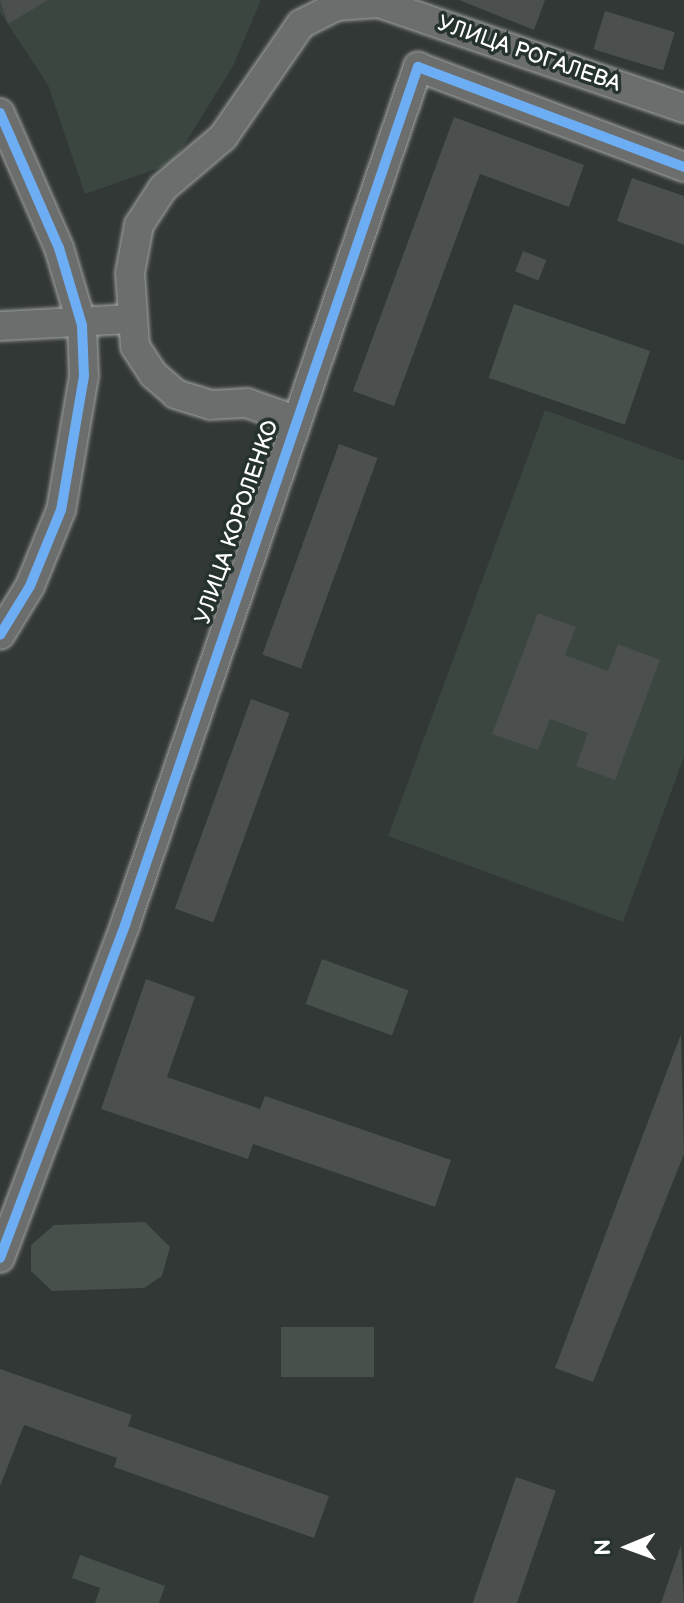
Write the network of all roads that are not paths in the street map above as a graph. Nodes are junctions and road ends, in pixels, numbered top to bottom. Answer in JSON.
{"nodes":[{"id":1,"x":684,"y":108,"type":"edge"},
{"id":2,"x":0,"y":113,"type":"edge"},
{"id":3,"x":684,"y":167,"type":"edge"},
{"id":4,"x":130,"y":319,"type":"junction"},
{"id":5,"x":82,"y":325,"type":"junction"},
{"id":6,"x":0,"y":326,"type":"edge"},
{"id":7,"x":295,"y":420,"type":"junction"},
{"id":8,"x":0,"y":635,"type":"edge"},
{"id":9,"x":0,"y":1258,"type":"edge"}],
"edges":[{"from":1,"to":4,"type":"street","name":"УЛИЦА РОГАЛЕВА"},
{"from":2,"to":5,"type":"street"},
{"from":3,"to":7,"type":"street","name":"УЛИЦА КОРОЛЕНКО"},
{"from":4,"to":5,"type":"street"},
{"from":4,"to":7,"type":"street"},
{"from":5,"to":6,"type":"street"},
{"from":5,"to":8,"type":"street"},
{"from":7,"to":9,"type":"street","name":"УЛИЦА КОРОЛЕНКО"}]}
